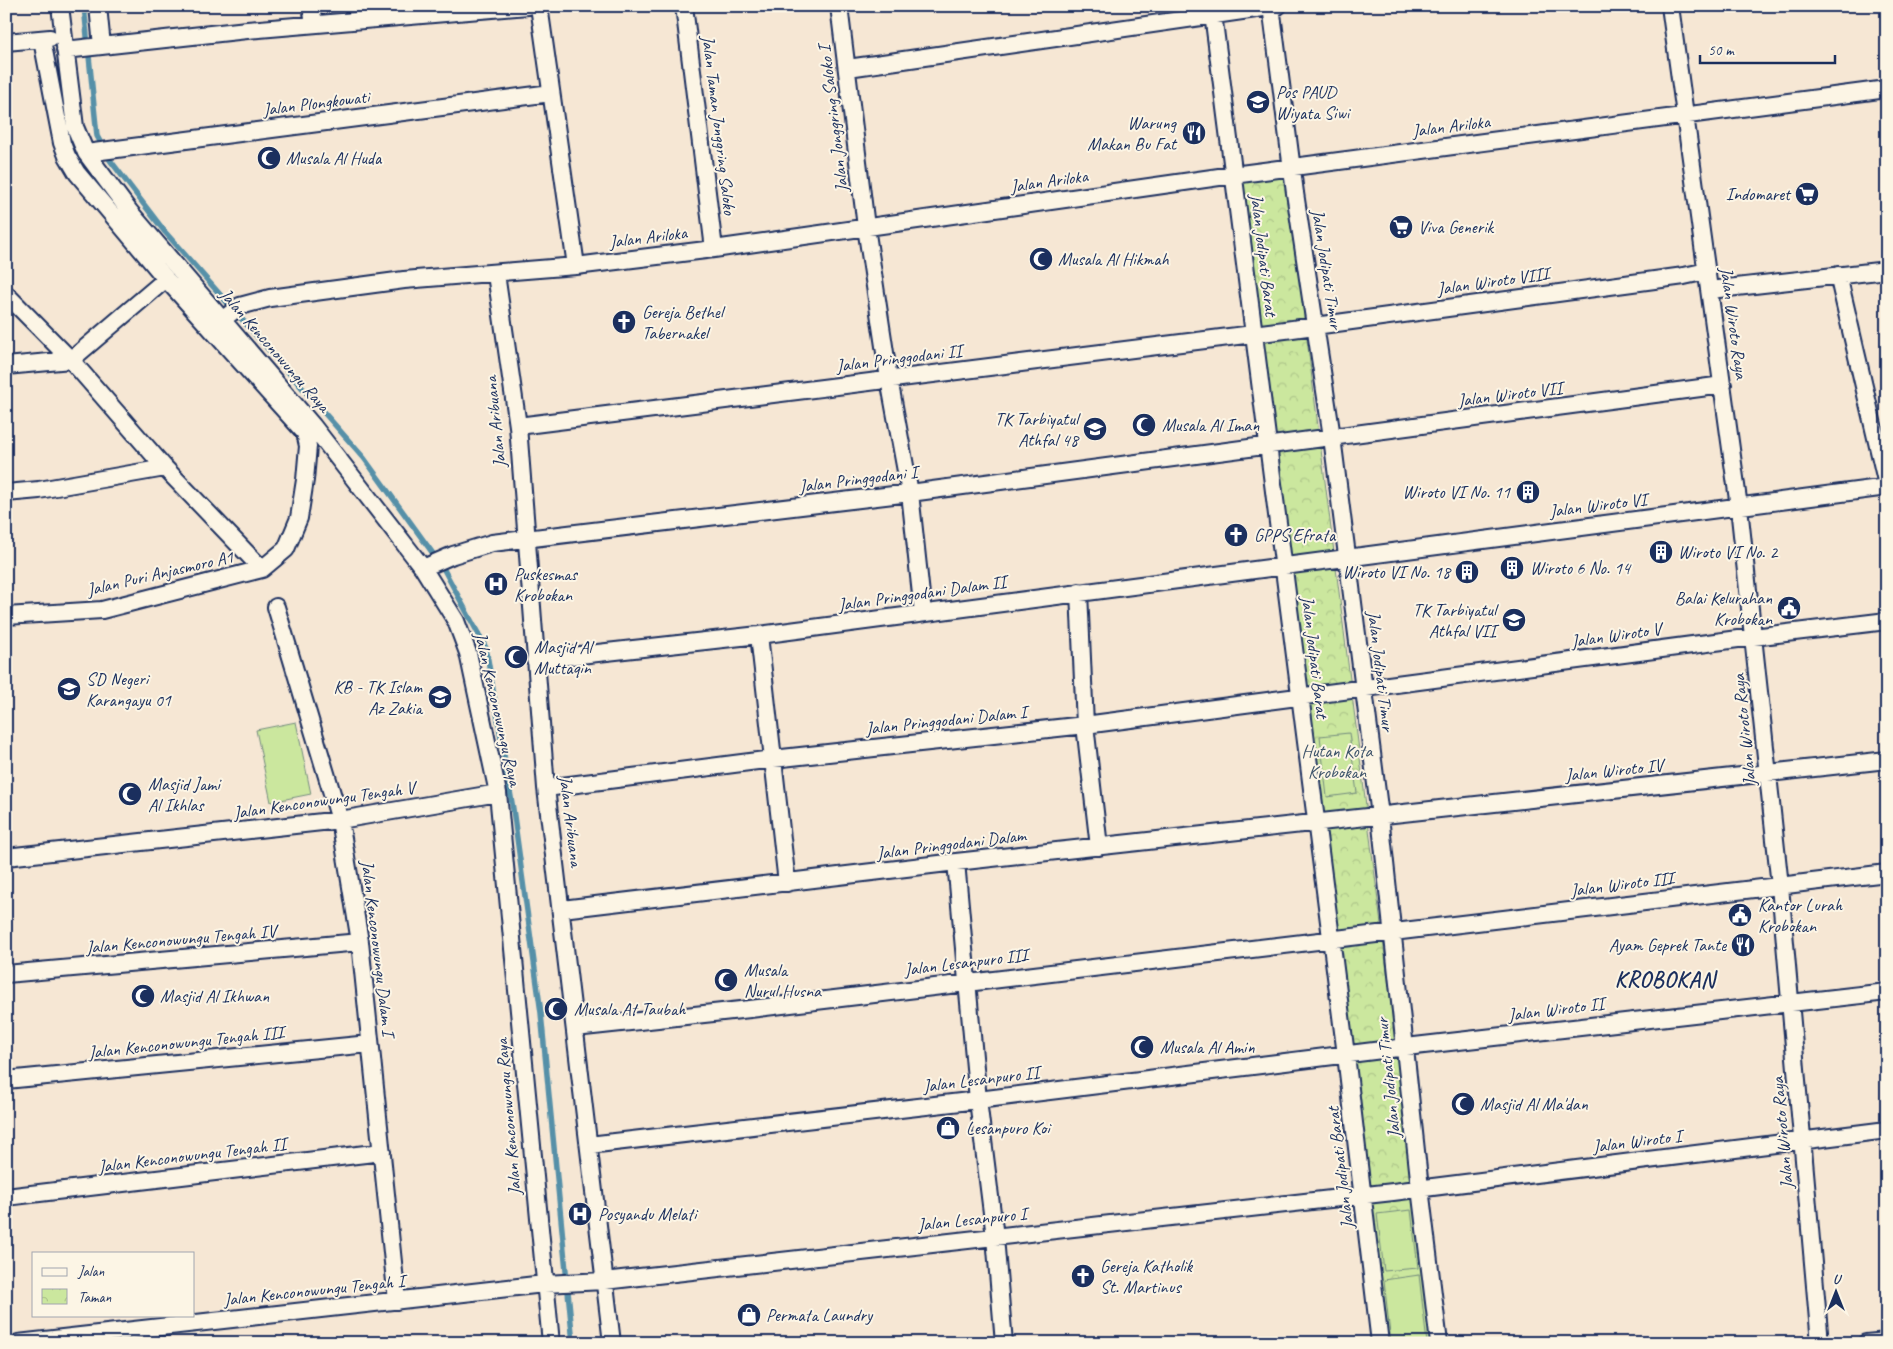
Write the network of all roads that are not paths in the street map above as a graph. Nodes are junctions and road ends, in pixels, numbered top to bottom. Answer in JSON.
{"nodes":[{"id":1,"x":60,"y":6,"type":"edge"},
{"id":2,"x":98,"y":6,"type":"edge"},
{"id":3,"x":311,"y":6,"type":"edge"},
{"id":4,"x":528,"y":6,"type":"edge"},
{"id":5,"x":539,"y":6,"type":"edge"},
{"id":6,"x":684,"y":6,"type":"edge"},
{"id":7,"x":839,"y":6,"type":"edge"},
{"id":8,"x":1670,"y":6,"type":"edge"},
{"id":9,"x":1273,"y":7,"type":"edge"},
{"id":10,"x":462,"y":9,"type":"edge"},
{"id":11,"x":1213,"y":11,"type":"edge"},
{"id":12,"x":384,"y":12,"type":"edge"},
{"id":13,"x":314,"y":24,"type":"junction"},
{"id":14,"x":42,"y":40,"type":"junction"},
{"id":15,"x":6,"y":42,"type":"edge"},
{"id":16,"x":65,"y":45,"type":"junction"},
{"id":17,"x":101,"y":46,"type":"junction"},
{"id":18,"x":848,"y":68,"type":"junction"},
{"id":19,"x":1887,"y":89,"type":"edge"},
{"id":20,"x":551,"y":93,"type":"junction"},
{"id":21,"x":1684,"y":116,"type":"junction"},
{"id":22,"x":88,"y":153,"type":"junction"},
{"id":23,"x":1291,"y":167,"type":"junction"},
{"id":24,"x":1233,"y":175,"type":"junction"},
{"id":25,"x":866,"y":227,"type":"junction"},
{"id":26,"x":714,"y":249,"type":"junction"},
{"id":27,"x":576,"y":266,"type":"junction"},
{"id":28,"x":1887,"y":270,"type":"edge"},
{"id":29,"x":1707,"y":271,"type":"junction"},
{"id":30,"x":496,"y":274,"type":"junction"},
{"id":31,"x":1838,"y":276,"type":"junction"},
{"id":32,"x":166,"y":279,"type":"junction"},
{"id":33,"x":1710,"y":290,"type":"junction"},
{"id":34,"x":6,"y":294,"type":"edge"},
{"id":35,"x":230,"y":314,"type":"junction"},
{"id":36,"x":1317,"y":326,"type":"junction"},
{"id":37,"x":1284,"y":330,"type":"joint"},
{"id":38,"x":1254,"y":334,"type":"junction"},
{"id":39,"x":71,"y":360,"type":"junction"},
{"id":40,"x":6,"y":366,"type":"edge"},
{"id":41,"x":889,"y":379,"type":"junction"},
{"id":42,"x":1723,"y":385,"type":"junction"},
{"id":43,"x":518,"y":426,"type":"junction"},
{"id":44,"x":1332,"y":437,"type":"junction"},
{"id":45,"x":1302,"y":441,"type":"joint"},
{"id":46,"x":1268,"y":445,"type":"junction"},
{"id":47,"x":165,"y":468,"type":"junction"},
{"id":48,"x":1887,"y":486,"type":"edge"},
{"id":49,"x":6,"y":493,"type":"edge"},
{"id":50,"x":910,"y":493,"type":"junction"},
{"id":51,"x":1740,"y":507,"type":"junction"},
{"id":52,"x":526,"y":539,"type":"junction"},
{"id":53,"x":1347,"y":558,"type":"junction"},
{"id":54,"x":1314,"y":562,"type":"joint"},
{"id":55,"x":426,"y":566,"type":"junction"},
{"id":56,"x":1283,"y":566,"type":"junction"},
{"id":57,"x":262,"y":569,"type":"junction"},
{"id":58,"x":1079,"y":592,"type":"junction"},
{"id":59,"x":276,"y":608,"type":"dead end"},
{"id":60,"x":923,"y":614,"type":"junction"},
{"id":61,"x":6,"y":616,"type":"edge"},
{"id":62,"x":1887,"y":621,"type":"edge"},
{"id":63,"x":759,"y":635,"type":"junction"},
{"id":64,"x":1753,"y":637,"type":"junction"},
{"id":65,"x":535,"y":660,"type":"junction"},
{"id":66,"x":1357,"y":689,"type":"junction"},
{"id":67,"x":1300,"y":696,"type":"junction"},
{"id":68,"x":1085,"y":725,"type":"junction"},
{"id":69,"x":772,"y":759,"type":"junction"},
{"id":70,"x":1887,"y":760,"type":"edge"},
{"id":71,"x":1769,"y":773,"type":"junction"},
{"id":72,"x":546,"y":788,"type":"junction"},
{"id":73,"x":498,"y":793,"type":"junction"},
{"id":74,"x":1380,"y":816,"type":"junction"},
{"id":75,"x":340,"y":820,"type":"junction"},
{"id":76,"x":1345,"y":820,"type":"joint"},
{"id":77,"x":1316,"y":822,"type":"junction"},
{"id":78,"x":1099,"y":847,"type":"junction"},
{"id":79,"x":6,"y":857,"type":"edge"},
{"id":80,"x":956,"y":862,"type":"junction"},
{"id":81,"x":1887,"y":873,"type":"edge"},
{"id":82,"x":787,"y":883,"type":"junction"},
{"id":83,"x":1780,"y":886,"type":"junction"},
{"id":84,"x":562,"y":909,"type":"junction"},
{"id":85,"x":1392,"y":931,"type":"junction"},
{"id":86,"x":1361,"y":935,"type":"joint"},
{"id":87,"x":1331,"y":939,"type":"junction"},
{"id":88,"x":360,"y":942,"type":"junction"},
{"id":89,"x":6,"y":974,"type":"edge"},
{"id":90,"x":967,"y":982,"type":"junction"},
{"id":91,"x":1887,"y":992,"type":"edge"},
{"id":92,"x":1790,"y":1004,"type":"junction"},
{"id":93,"x":575,"y":1028,"type":"junction"},
{"id":94,"x":369,"y":1044,"type":"junction"},
{"id":95,"x":1406,"y":1047,"type":"junction"},
{"id":96,"x":1378,"y":1051,"type":"joint"},
{"id":97,"x":1346,"y":1055,"type":"junction"},
{"id":98,"x":6,"y":1080,"type":"edge"},
{"id":99,"x":978,"y":1100,"type":"junction"},
{"id":100,"x":1887,"y":1130,"type":"edge"},
{"id":101,"x":1803,"y":1140,"type":"junction"},
{"id":102,"x":589,"y":1145,"type":"junction"},
{"id":103,"x":382,"y":1152,"type":"junction"},
{"id":104,"x":1420,"y":1188,"type":"junction"},
{"id":105,"x":1393,"y":1192,"type":"joint"},
{"id":106,"x":1363,"y":1195,"type":"junction"},
{"id":107,"x":6,"y":1197,"type":"edge"},
{"id":108,"x":995,"y":1237,"type":"junction"},
{"id":109,"x":604,"y":1281,"type":"junction"},
{"id":110,"x":549,"y":1284,"type":"junction"},
{"id":111,"x":397,"y":1301,"type":"junction"},
{"id":112,"x":1887,"y":1341,"type":"edge"},
{"id":113,"x":18,"y":1343,"type":"edge"},
{"id":114,"x":551,"y":1343,"type":"edge"},
{"id":115,"x":612,"y":1343,"type":"edge"},
{"id":116,"x":1004,"y":1343,"type":"edge"},
{"id":117,"x":1380,"y":1343,"type":"edge"},
{"id":118,"x":1439,"y":1343,"type":"edge"},
{"id":119,"x":1820,"y":1343,"type":"edge"},
{"id":120,"x":1866,"y":1343,"type":"edge"}],
"edges":[{"from":1,"to":16,"type":"street","name":"Jalan Kenconowungu Raya"},
{"from":2,"to":17,"type":"street"},
{"from":3,"to":13,"type":"street"},
{"from":4,"to":10,"type":"street"},
{"from":5,"to":20,"type":"street"},
{"from":6,"to":26,"type":"street","name":"Jalan Taman Jonggring Saloko"},
{"from":7,"to":18,"type":"street","name":"Jalan Jonggring Saloko I"},
{"from":8,"to":21,"type":"street","name":"Jalan Wiroto Raya"},
{"from":9,"to":11,"type":"street"},
{"from":9,"to":23,"type":"street","name":"Jalan Jodipati Timur"},
{"from":10,"to":12,"type":"street"},
{"from":11,"to":18,"type":"street"},
{"from":11,"to":24,"type":"street","name":"Jalan Jodipati Barat"},
{"from":12,"to":13,"type":"street"},
{"from":13,"to":17,"type":"street"},
{"from":14,"to":15,"type":"street"},
{"from":14,"to":16,"type":"street"},
{"from":14,"to":32,"type":"street"},
{"from":16,"to":17,"type":"street"},
{"from":16,"to":22,"type":"street","name":"Jalan Kenconowungu Raya"},
{"from":18,"to":25,"type":"street","name":"Jalan Jonggring Saloko I"},
{"from":19,"to":21,"type":"street","name":"Jalan Ariloka"},
{"from":20,"to":22,"type":"street","name":"Jalan Plongkowati"},
{"from":20,"to":27,"type":"street"},
{"from":21,"to":23,"type":"street","name":"Jalan Ariloka"},
{"from":21,"to":29,"type":"street","name":"Jalan Wiroto Raya"},
{"from":22,"to":35,"type":"street","name":"Jalan Kenconowungu Raya"},
{"from":23,"to":24,"type":"street","name":"Jalan Ariloka"},
{"from":23,"to":36,"type":"street","name":"Jalan Jodipati Timur"},
{"from":24,"to":25,"type":"street","name":"Jalan Ariloka"},
{"from":24,"to":38,"type":"street","name":"Jalan Jodipati Barat"},
{"from":25,"to":26,"type":"street","name":"Jalan Ariloka"},
{"from":25,"to":41,"type":"street","name":"Jalan Jonggring Saloko I"},
{"from":26,"to":27,"type":"street","name":"Jalan Ariloka"},
{"from":27,"to":30,"type":"street","name":"Jalan Ariloka"},
{"from":28,"to":31,"type":"street"},
{"from":29,"to":33,"type":"street","name":"Jalan Wiroto Raya"},
{"from":29,"to":36,"type":"street","name":"Jalan Wiroto VIII"},
{"from":30,"to":35,"type":"street","name":"Jalan Ariloka"},
{"from":30,"to":43,"type":"street","name":"Jalan Aribuana"},
{"from":31,"to":33,"type":"street"},
{"from":31,"to":48,"type":"street"},
{"from":32,"to":39,"type":"street"},
{"from":32,"to":57,"type":"street"},
{"from":33,"to":42,"type":"street","name":"Jalan Wiroto Raya"},
{"from":34,"to":39,"type":"street"},
{"from":35,"to":55,"type":"street","name":"Jalan Kenconowungu Raya"},
{"from":36,"to":37,"type":"street","name":"Jalan Wiroto VIII"},
{"from":36,"to":44,"type":"street","name":"Jalan Jodipati Timur"},
{"from":37,"to":38,"type":"street","name":"Jalan Pringgodani II"},
{"from":38,"to":41,"type":"street","name":"Jalan Pringgodani II"},
{"from":38,"to":46,"type":"street","name":"Jalan Jodipati Barat"},
{"from":39,"to":40,"type":"street"},
{"from":39,"to":47,"type":"street"},
{"from":41,"to":43,"type":"street","name":"Jalan Pringgodani II"},
{"from":41,"to":50,"type":"street","name":"Jalan Jonggring Saloko I"},
{"from":42,"to":44,"type":"street","name":"Jalan Wiroto VII"},
{"from":42,"to":51,"type":"street","name":"Jalan Wiroto Raya"},
{"from":43,"to":52,"type":"street","name":"Jalan Aribuana"},
{"from":44,"to":45,"type":"street","name":"Jalan Wiroto VII"},
{"from":44,"to":53,"type":"street","name":"Jalan Jodipati Timur"},
{"from":45,"to":46,"type":"street","name":"Jalan Pringgodani I"},
{"from":46,"to":50,"type":"street","name":"Jalan Pringgodani I"},
{"from":46,"to":56,"type":"street","name":"Jalan Jodipati Barat"},
{"from":47,"to":49,"type":"street"},
{"from":47,"to":57,"type":"street"},
{"from":48,"to":51,"type":"street","name":"Jalan Wiroto VI"},
{"from":50,"to":52,"type":"street","name":"Jalan Pringgodani I"},
{"from":50,"to":60,"type":"street","name":"Jalan Jonggring Saloko I"},
{"from":51,"to":53,"type":"street","name":"Jalan Wiroto VI"},
{"from":51,"to":64,"type":"street","name":"Jalan Wiroto Raya"},
{"from":52,"to":55,"type":"street","name":"Jalan Pringgodani I"},
{"from":52,"to":65,"type":"street","name":"Jalan Aribuana"},
{"from":53,"to":54,"type":"street","name":"Jalan Wiroto VI"},
{"from":53,"to":66,"type":"street","name":"Jalan Jodipati Timur"},
{"from":54,"to":56,"type":"street","name":"Jalan Pringgodani Dalam II"},
{"from":55,"to":73,"type":"street","name":"Jalan Kenconowungu Raya"},
{"from":56,"to":58,"type":"street","name":"Jalan Pringgodani Dalam II"},
{"from":56,"to":67,"type":"street","name":"Jalan Jodipati Barat"},
{"from":57,"to":61,"type":"street","name":"Jalan Puri Anjasmoro A1"},
{"from":58,"to":60,"type":"street","name":"Jalan Pringgodani Dalam II"},
{"from":58,"to":68,"type":"street"},
{"from":59,"to":75,"type":"street","name":"Jalan Kenconowungu Dalam I"},
{"from":60,"to":63,"type":"street","name":"Jalan Pringgodani Dalam II"},
{"from":62,"to":64,"type":"street","name":"Jalan Wiroto V"},
{"from":63,"to":65,"type":"street","name":"Jalan Pringgodani Dalam II"},
{"from":63,"to":69,"type":"street"},
{"from":64,"to":66,"type":"street","name":"Jalan Wiroto V"},
{"from":64,"to":71,"type":"street","name":"Jalan Wiroto Raya"},
{"from":65,"to":72,"type":"street","name":"Jalan Aribuana"},
{"from":66,"to":67,"type":"street","name":"Jalan Pringgodani Dalam I"},
{"from":66,"to":74,"type":"street","name":"Jalan Jodipati Timur"},
{"from":67,"to":68,"type":"street","name":"Jalan Pringgodani Dalam I"},
{"from":67,"to":77,"type":"street","name":"Jalan Jodipati Barat"},
{"from":68,"to":69,"type":"street","name":"Jalan Pringgodani Dalam I"},
{"from":68,"to":78,"type":"street"},
{"from":69,"to":72,"type":"street","name":"Jalan Pringgodani Dalam I"},
{"from":69,"to":82,"type":"street"},
{"from":70,"to":71,"type":"street","name":"Jalan Wiroto IV"},
{"from":71,"to":74,"type":"street","name":"Jalan Wiroto IV"},
{"from":71,"to":83,"type":"street","name":"Jalan Wiroto Raya"},
{"from":72,"to":84,"type":"street","name":"Jalan Aribuana"},
{"from":73,"to":75,"type":"street","name":"Jalan Kenconowungu Tengah V"},
{"from":73,"to":110,"type":"street","name":"Jalan Kenconowungu Raya"},
{"from":74,"to":76,"type":"street","name":"Jalan Wiroto IV"},
{"from":74,"to":85,"type":"street","name":"Jalan Jodipati Timur"},
{"from":75,"to":79,"type":"street","name":"Jalan Kenconowungu Tengah V"},
{"from":75,"to":88,"type":"street","name":"Jalan Kenconowungu Dalam I"},
{"from":76,"to":77,"type":"street","name":"Jalan Pringgodani Dalam"},
{"from":77,"to":78,"type":"street","name":"Jalan Pringgodani Dalam"},
{"from":77,"to":87,"type":"street","name":"Jalan Jodipati Barat"},
{"from":78,"to":80,"type":"street","name":"Jalan Pringgodani Dalam"},
{"from":80,"to":82,"type":"street","name":"Jalan Pringgodani Dalam"},
{"from":80,"to":90,"type":"street"},
{"from":81,"to":83,"type":"street","name":"Jalan Wiroto III"},
{"from":82,"to":84,"type":"street","name":"Jalan Pringgodani Dalam"},
{"from":83,"to":85,"type":"street","name":"Jalan Wiroto III"},
{"from":83,"to":92,"type":"street","name":"Jalan Wiroto Raya"},
{"from":84,"to":93,"type":"street","name":"Jalan Aribuana"},
{"from":85,"to":86,"type":"street","name":"Jalan Wiroto III"},
{"from":85,"to":95,"type":"street","name":"Jalan Jodipati Timur"},
{"from":86,"to":87,"type":"street","name":"Jalan Lesanpuro III"},
{"from":87,"to":90,"type":"street","name":"Jalan Lesanpuro III"},
{"from":87,"to":97,"type":"street","name":"Jalan Jodipati Barat"},
{"from":88,"to":89,"type":"street","name":"Jalan Kenconowungu Tengah IV"},
{"from":88,"to":94,"type":"street","name":"Jalan Kenconowungu Dalam I"},
{"from":90,"to":93,"type":"street","name":"Jalan Lesanpuro III"},
{"from":90,"to":99,"type":"street"},
{"from":91,"to":92,"type":"street","name":"Jalan Wiroto II"},
{"from":92,"to":95,"type":"street","name":"Jalan Wiroto II"},
{"from":92,"to":101,"type":"street","name":"Jalan Wiroto Raya"},
{"from":93,"to":102,"type":"street","name":"Jalan Aribuana"},
{"from":94,"to":98,"type":"street","name":"Jalan Kenconowungu Tengah III"},
{"from":94,"to":103,"type":"street","name":"Jalan Kenconowungu Dalam I"},
{"from":95,"to":96,"type":"street","name":"Jalan Wiroto II"},
{"from":95,"to":104,"type":"street","name":"Jalan Jodipati Timur"},
{"from":96,"to":97,"type":"street","name":"Jalan Lesanpuro II"},
{"from":97,"to":99,"type":"street","name":"Jalan Lesanpuro II"},
{"from":97,"to":106,"type":"street","name":"Jalan Jodipati Barat"},
{"from":99,"to":102,"type":"street","name":"Jalan Lesanpuro II"},
{"from":99,"to":108,"type":"street"},
{"from":100,"to":101,"type":"street","name":"Jalan Wiroto I"},
{"from":101,"to":104,"type":"street","name":"Jalan Wiroto I"},
{"from":101,"to":119,"type":"street","name":"Jalan Wiroto Raya"},
{"from":102,"to":109,"type":"street","name":"Jalan Aribuana"},
{"from":103,"to":107,"type":"street","name":"Jalan Kenconowungu Tengah II"},
{"from":103,"to":111,"type":"street","name":"Jalan Kenconowungu Dalam I"},
{"from":104,"to":105,"type":"street","name":"Jalan Wiroto I"},
{"from":104,"to":118,"type":"street","name":"Jalan Jodipati Timur"},
{"from":105,"to":106,"type":"street","name":"Jalan Lesanpuro I"},
{"from":106,"to":108,"type":"street","name":"Jalan Lesanpuro I"},
{"from":106,"to":117,"type":"street","name":"Jalan Jodipati Barat"},
{"from":108,"to":109,"type":"street","name":"Jalan Lesanpuro I"},
{"from":108,"to":116,"type":"street"},
{"from":109,"to":110,"type":"street","name":"Jalan Lesanpuro I"},
{"from":109,"to":115,"type":"street","name":"Jalan Aribuana"},
{"from":110,"to":111,"type":"street","name":"Jalan Kenconowungu Tengah I"},
{"from":110,"to":114,"type":"street","name":"Jalan Kenconowungu Raya"},
{"from":111,"to":113,"type":"street","name":"Jalan Kenconowungu Tengah I"},
{"from":112,"to":120,"type":"street"}]}
